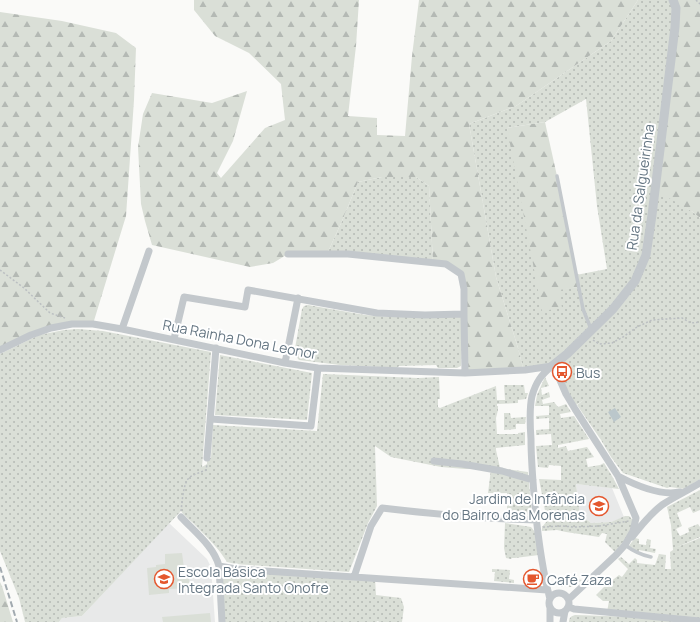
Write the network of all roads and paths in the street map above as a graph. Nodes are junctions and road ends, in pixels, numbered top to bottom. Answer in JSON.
{"nodes":[{"id":1,"x":673,"y":0,"type":"edge"},
{"id":2,"x":696,"y":0,"type":"edge"},
{"id":3,"x":700,"y":4,"type":"edge"},
{"id":4,"x":557,"y":176,"type":"dead end"},
{"id":5,"x":149,"y":251,"type":"dead end"},
{"id":6,"x":288,"y":254,"type":"dead end"},
{"id":7,"x":0,"y":270,"type":"edge"},
{"id":8,"x":298,"y":298,"type":"junction"},
{"id":9,"x":464,"y":314,"type":"junction"},
{"id":10,"x":65,"y":318,"type":"dead end"},
{"id":11,"x":700,"y":322,"type":"edge"},
{"id":12,"x":122,"y":329,"type":"junction"},
{"id":13,"x":589,"y":333,"type":"junction"},
{"id":14,"x":174,"y":339,"type":"junction"},
{"id":15,"x":216,"y":348,"type":"junction"},
{"id":16,"x":0,"y":350,"type":"edge"},
{"id":17,"x":285,"y":363,"type":"junction"},
{"id":18,"x":552,"y":366,"type":"junction"},
{"id":19,"x":318,"y":368,"type":"junction"},
{"id":20,"x":465,"y":373,"type":"junction"},
{"id":21,"x":211,"y":419,"type":"junction"},
{"id":22,"x":207,"y":458,"type":"joint"},
{"id":23,"x":434,"y":461,"type":"dead end"},
{"id":24,"x":618,"y":476,"type":"junction"},
{"id":25,"x":533,"y":480,"type":"junction"},
{"id":26,"x":700,"y":483,"type":"edge"},
{"id":27,"x":688,"y":491,"type":"junction"},
{"id":28,"x":181,"y":518,"type":"joint"},
{"id":29,"x":537,"y":520,"type":"junction"},
{"id":30,"x":632,"y":520,"type":"dead end"},
{"id":31,"x":537,"y":528,"type":"junction"},
{"id":32,"x":625,"y":544,"type":"junction"},
{"id":33,"x":650,"y":557,"type":"dead end"},
{"id":34,"x":219,"y":566,"type":"junction"},
{"id":35,"x":354,"y":577,"type":"junction"},
{"id":36,"x":547,"y":590,"type":"junction"},
{"id":37,"x":550,"y":599,"type":"junction"},
{"id":38,"x":569,"y":599,"type":"junction"},
{"id":39,"x":550,"y":608,"type":"junction"},
{"id":40,"x":567,"y":609,"type":"junction"},
{"id":41,"x":700,"y":621,"type":"edge"},
{"id":42,"x":222,"y":622,"type":"edge"},
{"id":43,"x":550,"y":622,"type":"edge"},
{"id":44,"x":563,"y":622,"type":"edge"}],
"edges":[{"from":1,"to":13,"type":"street","name":"Rua da Salgueirinha"},
{"from":2,"to":3,"type":"path"},
{"from":4,"to":13,"type":"lane"},
{"from":5,"to":12,"type":"street"},
{"from":6,"to":9,"type":"street"},
{"from":7,"to":10,"type":"path"},
{"from":8,"to":9,"type":"street"},
{"from":8,"to":14,"type":"street"},
{"from":8,"to":17,"type":"street"},
{"from":9,"to":20,"type":"street"},
{"from":11,"to":13,"type":"path"},
{"from":12,"to":14,"type":"street","name":"Rua Rainha Dona Leonor"},
{"from":12,"to":16,"type":"street","name":"Rua Rainha Dona Leonor"},
{"from":13,"to":18,"type":"street","name":"Rua da Salgueirinha"},
{"from":14,"to":15,"type":"street","name":"Rua Rainha Dona Leonor"},
{"from":15,"to":17,"type":"street","name":"Rua Rainha Dona Leonor"},
{"from":15,"to":21,"type":"street"},
{"from":17,"to":19,"type":"street","name":"Rua Rainha Dona Leonor"},
{"from":18,"to":20,"type":"street","name":"Rua Rainha Dona Leonor"},
{"from":18,"to":24,"type":"street"},
{"from":18,"to":25,"type":"street"},
{"from":19,"to":20,"type":"street","name":"Rua Rainha Dona Leonor"},
{"from":19,"to":21,"type":"street"},
{"from":21,"to":22,"type":"street"},
{"from":22,"to":28,"type":"path"},
{"from":23,"to":25,"type":"street"},
{"from":24,"to":27,"type":"street"},
{"from":24,"to":32,"type":"street"},
{"from":25,"to":29,"type":"street"},
{"from":26,"to":27,"type":"street"},
{"from":27,"to":32,"type":"street"},
{"from":28,"to":34,"type":"street"},
{"from":29,"to":31,"type":"street"},
{"from":29,"to":35,"type":"street"},
{"from":30,"to":31,"type":"path"},
{"from":31,"to":36,"type":"street"},
{"from":32,"to":33,"type":"lane"},
{"from":32,"to":38,"type":"street"},
{"from":34,"to":35,"type":"street"},
{"from":34,"to":42,"type":"street"},
{"from":35,"to":36,"type":"street"},
{"from":36,"to":37,"type":"street"},
{"from":37,"to":38,"type":"street"},
{"from":37,"to":39,"type":"street"},
{"from":38,"to":40,"type":"street"},
{"from":39,"to":40,"type":"street"},
{"from":39,"to":43,"type":"street"},
{"from":40,"to":41,"type":"street"},
{"from":40,"to":44,"type":"street"}]}
